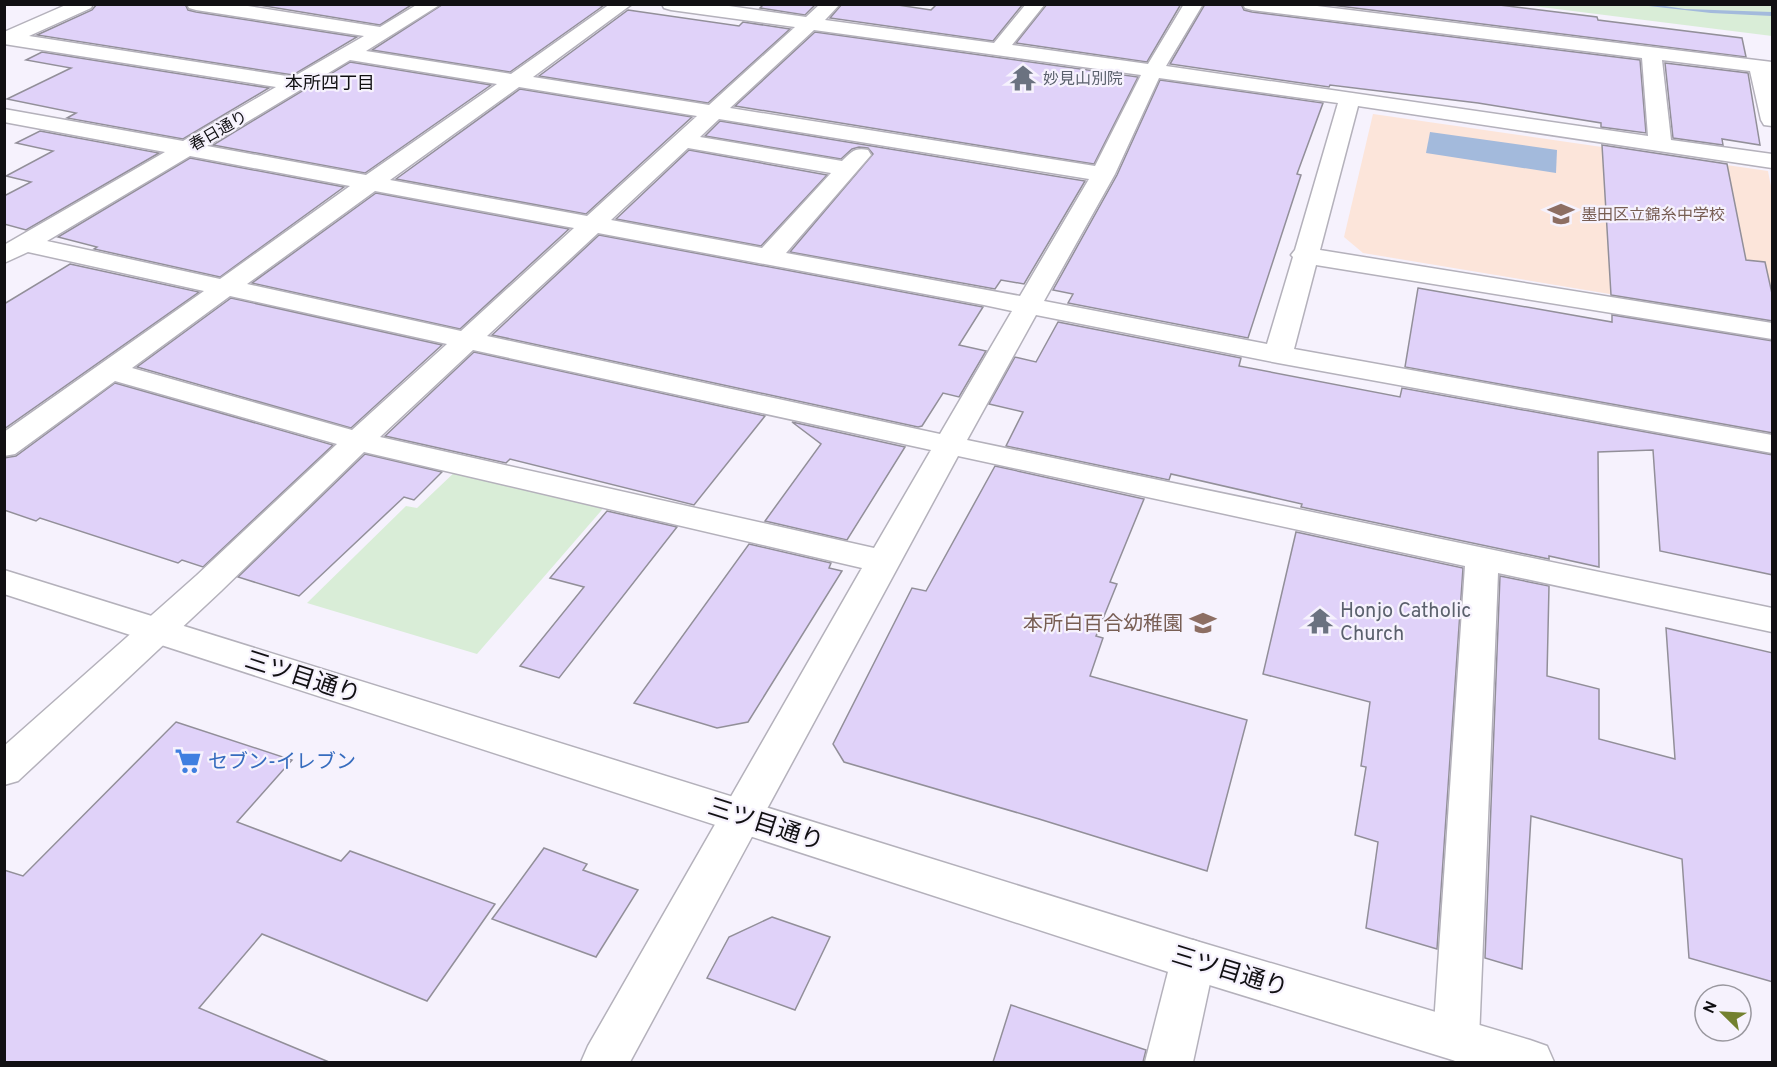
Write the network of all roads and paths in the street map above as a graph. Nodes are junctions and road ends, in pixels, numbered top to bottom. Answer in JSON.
{"nodes":[{"id":1,"x":84,"y":4,"type":"edge"},
{"id":2,"x":196,"y":4,"type":"edge"},
{"id":3,"x":432,"y":4,"type":"edge"},
{"id":4,"x":623,"y":4,"type":"edge"},
{"id":5,"x":671,"y":4,"type":"edge"},
{"id":6,"x":831,"y":4,"type":"edge"},
{"id":7,"x":1036,"y":4,"type":"edge"},
{"id":8,"x":1194,"y":4,"type":"edge"},
{"id":9,"x":1252,"y":4,"type":"edge"},
{"id":10,"x":810,"y":24,"type":"junction"},
{"id":11,"x":383,"y":33,"type":"junction"},
{"id":12,"x":6,"y":39,"type":"edge"},
{"id":13,"x":999,"y":49,"type":"junction"},
{"id":14,"x":1651,"y":53,"type":"junction"},
{"id":15,"x":348,"y":54,"type":"junction"},
{"id":16,"x":1766,"y":68,"type":"edge"},
{"id":17,"x":1153,"y":70,"type":"junction"},
{"id":18,"x":516,"y":80,"type":"junction"},
{"id":19,"x":297,"y":84,"type":"junction"},
{"id":20,"x":1350,"y":98,"type":"junction"},
{"id":21,"x":715,"y":111,"type":"junction"},
{"id":22,"x":4,"y":115,"type":"edge"},
{"id":23,"x":1773,"y":120,"type":"edge"},
{"id":24,"x":875,"y":136,"type":"junction"},
{"id":25,"x":684,"y":141,"type":"junction"},
{"id":26,"x":1660,"y":145,"type":"junction"},
{"id":27,"x":186,"y":149,"type":"junction"},
{"id":28,"x":1773,"y":160,"type":"edge"},
{"id":29,"x":848,"y":169,"type":"junction"},
{"id":30,"x":1102,"y":174,"type":"junction"},
{"id":31,"x":372,"y":182,"type":"junction"},
{"id":32,"x":594,"y":224,"type":"junction"},
{"id":33,"x":15,"y":250,"type":"edge"},
{"id":34,"x":1304,"y":255,"type":"junction"},
{"id":35,"x":769,"y":256,"type":"junction"},
{"id":36,"x":228,"y":287,"type":"junction"},
{"id":37,"x":1028,"y":305,"type":"junction"},
{"id":38,"x":1773,"y":331,"type":"edge"},
{"id":39,"x":467,"y":340,"type":"junction"},
{"id":40,"x":1278,"y":355,"type":"junction"},
{"id":41,"x":112,"y":371,"type":"junction"},
{"id":42,"x":358,"y":441,"type":"junction"},
{"id":43,"x":1773,"y":444,"type":"edge"},
{"id":44,"x":950,"y":445,"type":"junction"},
{"id":45,"x":4,"y":447,"type":"edge"},
{"id":46,"x":1482,"y":557,"type":"junction"},
{"id":47,"x":883,"y":561,"type":"junction"},
{"id":48,"x":4,"y":582,"type":"edge"},
{"id":49,"x":1773,"y":620,"type":"edge"},
{"id":50,"x":155,"y":630,"type":"junction"},
{"id":51,"x":4,"y":770,"type":"edge"},
{"id":52,"x":742,"y":816,"type":"junction"},
{"id":53,"x":1192,"y":960,"type":"junction"},
{"id":54,"x":1456,"y":1040,"type":"junction"},
{"id":55,"x":605,"y":1062,"type":"edge"},
{"id":56,"x":1169,"y":1062,"type":"edge"},
{"id":57,"x":1530,"y":1062,"type":"edge"}],
"edges":[{"from":1,"to":12,"type":"street"},
{"from":2,"to":11,"type":"street"},
{"from":3,"to":11,"type":"street","name":"春日通り"},
{"from":4,"to":18,"type":"street"},
{"from":5,"to":10,"type":"street"},
{"from":6,"to":10,"type":"street"},
{"from":7,"to":13,"type":"street"},
{"from":8,"to":17,"type":"street"},
{"from":9,"to":14,"type":"street"},
{"from":10,"to":13,"type":"street"},
{"from":10,"to":21,"type":"street"},
{"from":11,"to":15,"type":"street","name":"春日通り"},
{"from":12,"to":19,"type":"street"},
{"from":13,"to":17,"type":"street"},
{"from":14,"to":16,"type":"street"},
{"from":14,"to":26,"type":"street"},
{"from":15,"to":18,"type":"street"},
{"from":15,"to":19,"type":"street","name":"春日通り"},
{"from":16,"to":23,"type":"street"},
{"from":17,"to":20,"type":"street"},
{"from":17,"to":30,"type":"street"},
{"from":18,"to":21,"type":"street"},
{"from":18,"to":31,"type":"street"},
{"from":19,"to":27,"type":"street","name":"春日通り"},
{"from":20,"to":26,"type":"street"},
{"from":20,"to":34,"type":"street"},
{"from":21,"to":24,"type":"street"},
{"from":21,"to":25,"type":"street"},
{"from":22,"to":27,"type":"street"},
{"from":24,"to":29,"type":"street"},
{"from":24,"to":30,"type":"street"},
{"from":25,"to":29,"type":"street"},
{"from":25,"to":32,"type":"street"},
{"from":26,"to":28,"type":"street"},
{"from":27,"to":31,"type":"street"},
{"from":27,"to":33,"type":"street","name":"春日通り"},
{"from":29,"to":35,"type":"street"},
{"from":30,"to":37,"type":"street"},
{"from":31,"to":32,"type":"street"},
{"from":31,"to":36,"type":"street"},
{"from":32,"to":35,"type":"street"},
{"from":32,"to":39,"type":"street"},
{"from":33,"to":36,"type":"street"},
{"from":34,"to":38,"type":"street"},
{"from":34,"to":40,"type":"street"},
{"from":35,"to":37,"type":"street"},
{"from":36,"to":39,"type":"street"},
{"from":36,"to":41,"type":"street"},
{"from":37,"to":40,"type":"street"},
{"from":37,"to":44,"type":"street"},
{"from":39,"to":42,"type":"street"},
{"from":39,"to":44,"type":"street"},
{"from":40,"to":43,"type":"street"},
{"from":41,"to":42,"type":"street"},
{"from":41,"to":45,"type":"street"},
{"from":42,"to":47,"type":"street"},
{"from":42,"to":50,"type":"street"},
{"from":44,"to":46,"type":"street"},
{"from":44,"to":47,"type":"street"},
{"from":46,"to":49,"type":"street"},
{"from":46,"to":54,"type":"street"},
{"from":47,"to":52,"type":"street"},
{"from":48,"to":50,"type":"street","name":"三ツ目通り"},
{"from":50,"to":51,"type":"street"},
{"from":50,"to":52,"type":"street","name":"三ツ目通り"},
{"from":52,"to":53,"type":"street","name":"三ツ目通り"},
{"from":52,"to":55,"type":"street"},
{"from":53,"to":54,"type":"street","name":"三ツ目通り"},
{"from":53,"to":56,"type":"street"},
{"from":54,"to":57,"type":"street","name":"三ツ目通り"}]}
